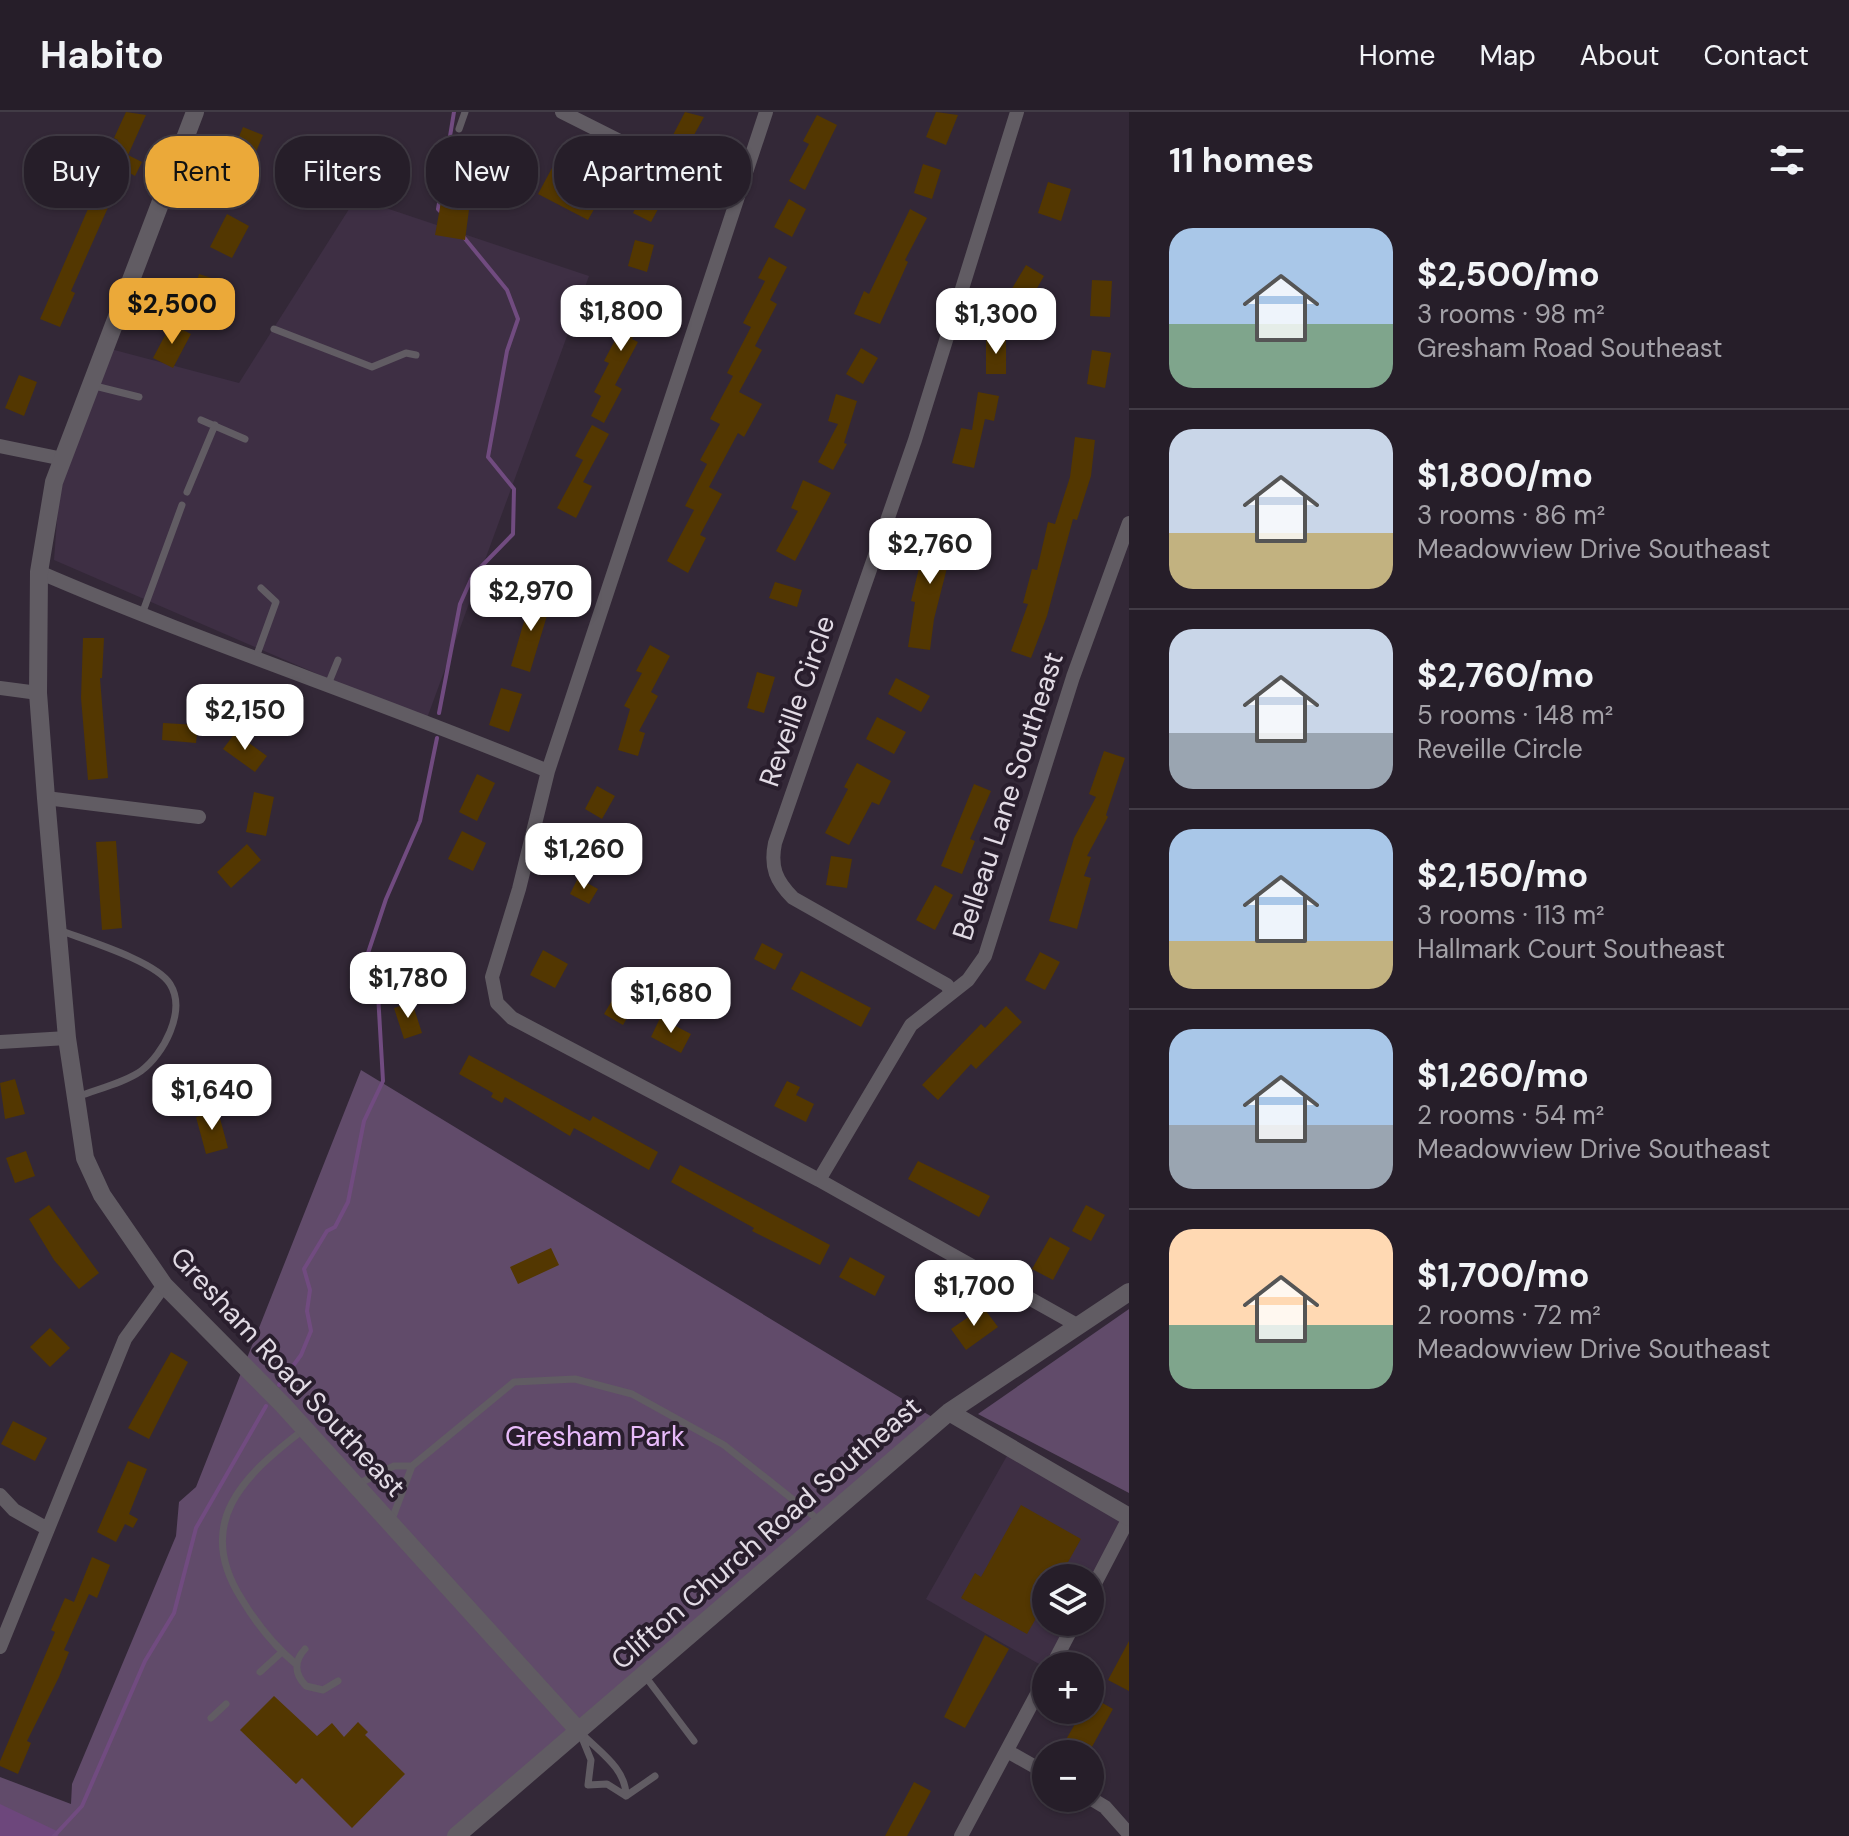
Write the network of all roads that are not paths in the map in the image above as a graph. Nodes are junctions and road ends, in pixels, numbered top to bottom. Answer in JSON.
{"nodes":[{"id":1,"x":195,"y":112,"type":"edge"},
{"id":2,"x":465,"y":112,"type":"edge"},
{"id":3,"x":562,"y":112,"type":"edge"},
{"id":4,"x":766,"y":112,"type":"edge"},
{"id":5,"x":1017,"y":112,"type":"edge"},
{"id":6,"x":459,"y":129,"type":"dead end"},
{"id":7,"x":610,"y":136,"type":"edge"},
{"id":8,"x":751,"y":158,"type":"edge"},
{"id":9,"x":734,"y":208,"type":"edge"},
{"id":10,"x":274,"y":329,"type":"dead end"},
{"id":11,"x":416,"y":355,"type":"dead end"},
{"id":12,"x":91,"y":385,"type":"junction"},
{"id":13,"x":139,"y":397,"type":"dead end"},
{"id":14,"x":201,"y":420,"type":"dead end"},
{"id":15,"x":215,"y":425,"type":"junction"},
{"id":16,"x":245,"y":439,"type":"dead end"},
{"id":17,"x":0,"y":446,"type":"edge"},
{"id":18,"x":63,"y":459,"type":"junction"},
{"id":19,"x":187,"y":492,"type":"dead end"},
{"id":20,"x":182,"y":505,"type":"dead end"},
{"id":21,"x":1129,"y":523,"type":"edge"},
{"id":22,"x":39,"y":572,"type":"junction"},
{"id":23,"x":261,"y":588,"type":"dead end"},
{"id":24,"x":142,"y":616,"type":"junction"},
{"id":25,"x":255,"y":660,"type":"junction"},
{"id":26,"x":338,"y":660,"type":"dead end"},
{"id":27,"x":327,"y":687,"type":"junction"},
{"id":28,"x":0,"y":688,"type":"edge"},
{"id":29,"x":38,"y":693,"type":"junction"},
{"id":30,"x":548,"y":771,"type":"junction"},
{"id":31,"x":46,"y":798,"type":"junction"},
{"id":32,"x":199,"y":817,"type":"dead end"},
{"id":33,"x":57,"y":930,"type":"junction"},
{"id":34,"x":951,"y":992,"type":"junction"},
{"id":35,"x":67,"y":1038,"type":"junction"},
{"id":36,"x":0,"y":1042,"type":"edge"},
{"id":37,"x":74,"y":1098,"type":"junction"},
{"id":38,"x":819,"y":1180,"type":"junction"},
{"id":39,"x":164,"y":1285,"type":"junction"},
{"id":40,"x":1129,"y":1292,"type":"edge"},
{"id":41,"x":1077,"y":1325,"type":"junction"},
{"id":42,"x":949,"y":1412,"type":"junction"},
{"id":43,"x":304,"y":1429,"type":"junction"},
{"id":44,"x":412,"y":1466,"type":"junction"},
{"id":45,"x":356,"y":1485,"type":"junction"},
{"id":46,"x":0,"y":1495,"type":"edge"},
{"id":47,"x":1129,"y":1518,"type":"edge"},
{"id":48,"x":823,"y":1523,"type":"junction"},
{"id":49,"x":391,"y":1524,"type":"junction"},
{"id":50,"x":46,"y":1528,"type":"junction"},
{"id":51,"x":1104,"y":1566,"type":"edge"},
{"id":52,"x":0,"y":1647,"type":"edge"},
{"id":53,"x":305,"y":1649,"type":"dead end"},
{"id":54,"x":282,"y":1652,"type":"junction"},
{"id":55,"x":297,"y":1665,"type":"junction"},
{"id":56,"x":260,"y":1672,"type":"dead end"},
{"id":57,"x":644,"y":1675,"type":"junction"},
{"id":58,"x":338,"y":1681,"type":"dead end"},
{"id":59,"x":226,"y":1704,"type":"dead end"},
{"id":60,"x":1032,"y":1704,"type":"edge"},
{"id":61,"x":211,"y":1718,"type":"dead end"},
{"id":62,"x":579,"y":1731,"type":"junction"},
{"id":63,"x":694,"y":1741,"type":"dead end"},
{"id":64,"x":1007,"y":1751,"type":"junction"},
{"id":65,"x":1032,"y":1765,"type":"edge"},
{"id":66,"x":655,"y":1776,"type":"dead end"},
{"id":67,"x":626,"y":1796,"type":"junction"},
{"id":68,"x":1104,"y":1806,"type":"edge"},
{"id":69,"x":1129,"y":1834,"type":"edge"},
{"id":70,"x":456,"y":1836,"type":"edge"},
{"id":71,"x":961,"y":1836,"type":"edge"}],
"edges":[{"from":1,"to":12,"type":"street","name":"Gresham Road Southeast"},
{"from":2,"to":6,"type":"lane"},
{"from":3,"to":7,"type":"street"},
{"from":4,"to":8,"type":"street"},
{"from":5,"to":34,"type":"street","name":"Reveille Circle"},
{"from":9,"to":30,"type":"street"},
{"from":10,"to":11,"type":"lane"},
{"from":12,"to":13,"type":"lane"},
{"from":12,"to":18,"type":"street","name":"Gresham Road Southeast"},
{"from":14,"to":15,"type":"lane"},
{"from":15,"to":16,"type":"lane"},
{"from":15,"to":19,"type":"lane"},
{"from":17,"to":18,"type":"street"},
{"from":18,"to":22,"type":"street","name":"Gresham Road Southeast"},
{"from":20,"to":24,"type":"lane"},
{"from":21,"to":34,"type":"street","name":"Belleau Lane Southeast"},
{"from":22,"to":24,"type":"street"},
{"from":22,"to":29,"type":"street","name":"Gresham Road Southeast"},
{"from":23,"to":25,"type":"lane"},
{"from":24,"to":25,"type":"street"},
{"from":25,"to":27,"type":"street"},
{"from":26,"to":27,"type":"lane"},
{"from":27,"to":30,"type":"street"},
{"from":28,"to":29,"type":"street"},
{"from":29,"to":31,"type":"street","name":"Gresham Road Southeast"},
{"from":30,"to":38,"type":"street"},
{"from":31,"to":32,"type":"street"},
{"from":31,"to":33,"type":"street","name":"Gresham Road Southeast"},
{"from":33,"to":35,"type":"street","name":"Gresham Road Southeast"},
{"from":33,"to":37,"type":"lane"},
{"from":34,"to":38,"type":"street","name":"Belleau Lane Southeast"},
{"from":35,"to":36,"type":"street"},
{"from":35,"to":37,"type":"street","name":"Gresham Road Southeast"},
{"from":37,"to":39,"type":"street","name":"Gresham Road Southeast"},
{"from":38,"to":41,"type":"street"},
{"from":39,"to":43,"type":"street","name":"Gresham Road Southeast"},
{"from":39,"to":50,"type":"street"},
{"from":40,"to":41,"type":"street","name":"Clifton Church Road Southeast"},
{"from":41,"to":42,"type":"street","name":"Clifton Church Road Southeast"},
{"from":42,"to":47,"type":"street"},
{"from":42,"to":48,"type":"street","name":"Clifton Church Road Southeast"},
{"from":43,"to":45,"type":"street","name":"Gresham Road Southeast"},
{"from":43,"to":54,"type":"lane"},
{"from":44,"to":45,"type":"lane"},
{"from":44,"to":48,"type":"lane"},
{"from":44,"to":49,"type":"lane"},
{"from":45,"to":49,"type":"street","name":"Gresham Road Southeast"},
{"from":46,"to":50,"type":"street"},
{"from":47,"to":51,"type":"street"},
{"from":48,"to":57,"type":"street","name":"Clifton Church Road Southeast"},
{"from":49,"to":62,"type":"street","name":"Gresham Road Southeast"},
{"from":50,"to":52,"type":"street"},
{"from":53,"to":55,"type":"lane"},
{"from":54,"to":55,"type":"lane"},
{"from":54,"to":56,"type":"lane"},
{"from":55,"to":58,"type":"lane"},
{"from":57,"to":62,"type":"street","name":"Clifton Church Road Southeast"},
{"from":57,"to":63,"type":"lane"},
{"from":59,"to":61,"type":"lane"},
{"from":60,"to":64,"type":"street"},
{"from":62,"to":67,"type":"lane"},
{"from":62,"to":67,"type":"lane"},
{"from":62,"to":70,"type":"street","name":"Clifton Church Road Southeast"},
{"from":64,"to":65,"type":"street"},
{"from":64,"to":71,"type":"street"},
{"from":66,"to":67,"type":"lane"},
{"from":68,"to":69,"type":"street"}]}
